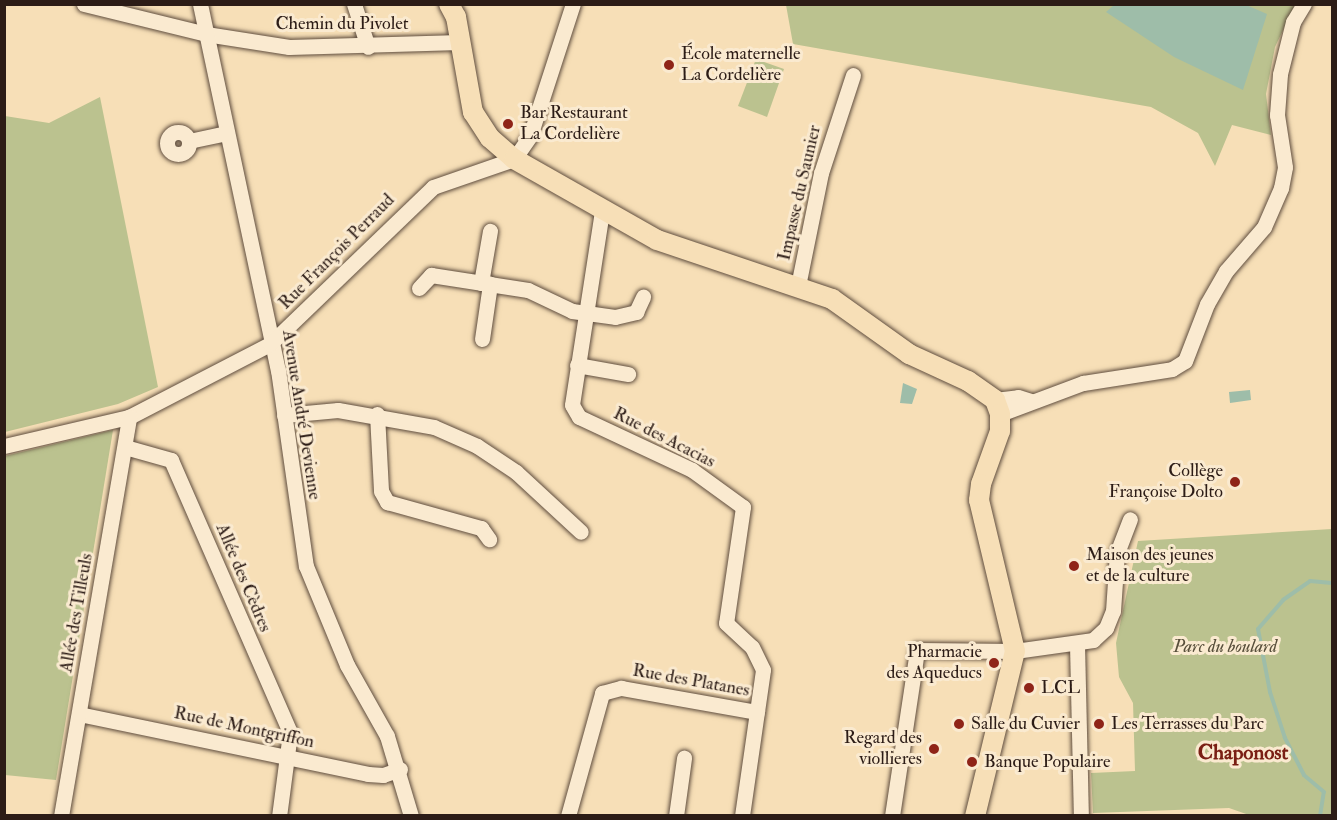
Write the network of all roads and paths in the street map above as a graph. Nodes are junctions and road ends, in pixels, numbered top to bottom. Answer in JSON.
{"nodes":[{"id":1,"x":84,"y":4,"type":"edge"},
{"id":2,"x":200,"y":4,"type":"edge"},
{"id":3,"x":354,"y":4,"type":"edge"},
{"id":4,"x":449,"y":4,"type":"edge"},
{"id":5,"x":573,"y":4,"type":"edge"},
{"id":6,"x":1304,"y":4,"type":"edge"},
{"id":7,"x":206,"y":34,"type":"junction"},
{"id":8,"x":460,"y":42,"type":"junction"},
{"id":9,"x":368,"y":47,"type":"junction"},
{"id":10,"x":853,"y":75,"type":"dead end"},
{"id":11,"x":227,"y":134,"type":"junction"},
{"id":12,"x":189,"y":141,"type":"dead end"},
{"id":13,"x":514,"y":159,"type":"junction"},
{"id":14,"x":602,"y":211,"type":"junction"},
{"id":15,"x":490,"y":231,"type":"dead end"},
{"id":16,"x":486,"y":283,"type":"junction"},
{"id":17,"x":798,"y":286,"type":"junction"},
{"id":18,"x":419,"y":288,"type":"dead end"},
{"id":19,"x":643,"y":297,"type":"dead end"},
{"id":20,"x":585,"y":313,"type":"junction"},
{"id":21,"x":482,"y":339,"type":"dead end"},
{"id":22,"x":270,"y":344,"type":"junction"},
{"id":23,"x":577,"y":365,"type":"junction"},
{"id":24,"x":628,"y":374,"type":"dead end"},
{"id":25,"x":997,"y":407,"type":"junction"},
{"id":26,"x":377,"y":414,"type":"junction"},
{"id":27,"x":284,"y":415,"type":"junction"},
{"id":28,"x":129,"y":417,"type":"junction"},
{"id":29,"x":4,"y":446,"type":"edge"},
{"id":30,"x":125,"y":447,"type":"junction"},
{"id":31,"x":1130,"y":519,"type":"dead end"},
{"id":32,"x":581,"y":532,"type":"dead end"},
{"id":33,"x":489,"y":539,"type":"dead end"},
{"id":34,"x":1077,"y":644,"type":"junction"},
{"id":35,"x":1015,"y":651,"type":"junction"},
{"id":36,"x":757,"y":712,"type":"junction"},
{"id":37,"x":79,"y":714,"type":"junction"},
{"id":38,"x":290,"y":758,"type":"junction"},
{"id":39,"x":684,"y":758,"type":"dead end"},
{"id":40,"x":400,"y":769,"type":"junction"},
{"id":41,"x":61,"y":816,"type":"edge"},
{"id":42,"x":279,"y":816,"type":"edge"},
{"id":43,"x":411,"y":816,"type":"edge"},
{"id":44,"x":568,"y":816,"type":"edge"},
{"id":45,"x":676,"y":816,"type":"edge"},
{"id":46,"x":742,"y":816,"type":"edge"},
{"id":47,"x":892,"y":816,"type":"edge"},
{"id":48,"x":975,"y":816,"type":"edge"},
{"id":49,"x":1081,"y":816,"type":"edge"}],
"edges":[{"from":1,"to":7,"type":"street","name":"Chemin du Pivolet"},
{"from":2,"to":7,"type":"street","name":"Avenue André Devienne"},
{"from":3,"to":9,"type":"street"},
{"from":4,"to":8,"type":"main road"},
{"from":5,"to":13,"type":"street"},
{"from":6,"to":25,"type":"street"},
{"from":7,"to":9,"type":"street","name":"Chemin du Pivolet"},
{"from":7,"to":11,"type":"street","name":"Avenue André Devienne"},
{"from":8,"to":9,"type":"street","name":"Chemin du Pivolet"},
{"from":8,"to":13,"type":"main road"},
{"from":10,"to":17,"type":"street","name":"Impasse du Saunier"},
{"from":11,"to":12,"type":"street"},
{"from":11,"to":22,"type":"street","name":"Avenue André Devienne"},
{"from":13,"to":14,"type":"main road"},
{"from":13,"to":22,"type":"street","name":"Rue François Perraud"},
{"from":14,"to":17,"type":"main road"},
{"from":14,"to":20,"type":"street","name":"Rue des Acacias"},
{"from":15,"to":16,"type":"street"},
{"from":16,"to":18,"type":"street"},
{"from":16,"to":20,"type":"street"},
{"from":16,"to":21,"type":"street"},
{"from":17,"to":25,"type":"main road"},
{"from":19,"to":20,"type":"street"},
{"from":20,"to":23,"type":"street","name":"Rue des Acacias"},
{"from":22,"to":27,"type":"street","name":"Avenue André Devienne"},
{"from":22,"to":28,"type":"street","name":"Rue François Perraud"},
{"from":23,"to":24,"type":"street"},
{"from":23,"to":36,"type":"street","name":"Rue des Acacias"},
{"from":25,"to":35,"type":"main road"},
{"from":26,"to":27,"type":"street"},
{"from":26,"to":32,"type":"street"},
{"from":26,"to":33,"type":"street"},
{"from":27,"to":40,"type":"street","name":"Avenue André Devienne"},
{"from":28,"to":29,"type":"street","name":"Rue François Perraud"},
{"from":28,"to":30,"type":"street","name":"Allée des Tilleuls"},
{"from":30,"to":37,"type":"street","name":"Allée des Tilleuls"},
{"from":30,"to":38,"type":"street","name":"Allée des Cèdres"},
{"from":31,"to":34,"type":"street"},
{"from":34,"to":35,"type":"street"},
{"from":34,"to":49,"type":"street"},
{"from":35,"to":47,"type":"street"},
{"from":35,"to":48,"type":"main road"},
{"from":36,"to":44,"type":"street","name":"Rue des Platanes"},
{"from":36,"to":46,"type":"street","name":"Rue des Acacias"},
{"from":37,"to":38,"type":"street","name":"Rue de Montgriffon"},
{"from":37,"to":41,"type":"street","name":"Allée des Tilleuls"},
{"from":38,"to":40,"type":"street","name":"Rue de Montgriffon"},
{"from":38,"to":42,"type":"street"},
{"from":39,"to":45,"type":"street"},
{"from":40,"to":43,"type":"street","name":"Avenue André Devienne"}]}
